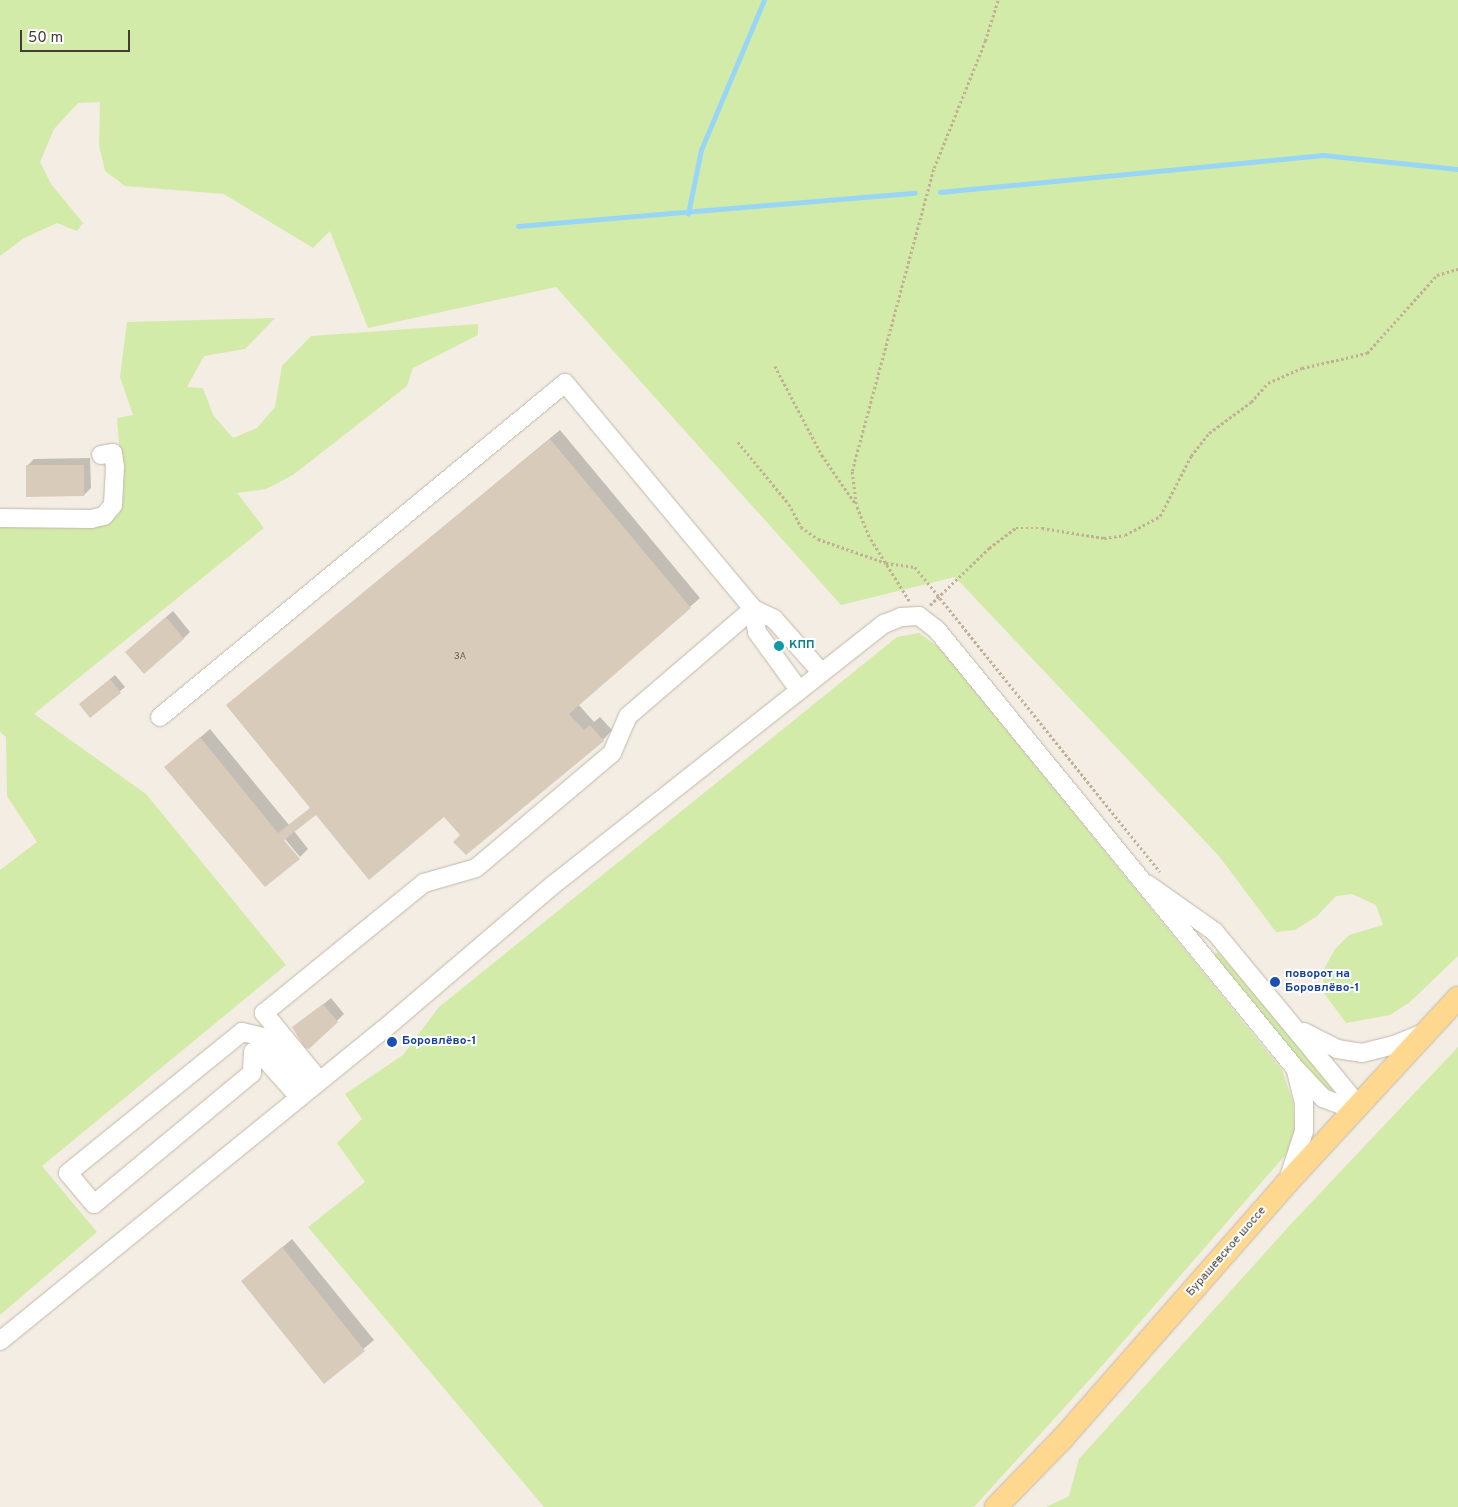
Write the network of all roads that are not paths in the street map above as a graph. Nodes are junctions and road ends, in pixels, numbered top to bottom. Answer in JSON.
{"nodes":[{"id":1,"x":101,"y":455,"type":"dead end"},
{"id":2,"x":0,"y":518,"type":"edge"},
{"id":3,"x":753,"y":609,"type":"junction"},
{"id":4,"x":821,"y":672,"type":"junction"},
{"id":5,"x":799,"y":690,"type":"junction"},
{"id":6,"x":160,"y":717,"type":"dead end"},
{"id":7,"x":1147,"y":884,"type":"junction"},
{"id":8,"x":1458,"y":998,"type":"edge"},
{"id":9,"x":1297,"y":1028,"type":"junction"},
{"id":10,"x":242,"y":1032,"type":"junction"},
{"id":11,"x":1426,"y":1032,"type":"junction"},
{"id":12,"x":258,"y":1051,"type":"junction"},
{"id":13,"x":1295,"y":1068,"type":"junction"},
{"id":14,"x":309,"y":1088,"type":"junction"},
{"id":15,"x":1358,"y":1105,"type":"junction"},
{"id":16,"x":1287,"y":1183,"type":"junction"},
{"id":17,"x":0,"y":1341,"type":"edge"},
{"id":18,"x":996,"y":1507,"type":"edge"}],
"edges":[{"from":1,"to":2,"type":"street"},
{"from":3,"to":4,"type":"street"},
{"from":3,"to":5,"type":"street"},
{"from":3,"to":6,"type":"street"},
{"from":3,"to":14,"type":"street"},
{"from":4,"to":5,"type":"street"},
{"from":4,"to":7,"type":"street"},
{"from":5,"to":14,"type":"street"},
{"from":7,"to":9,"type":"street"},
{"from":7,"to":13,"type":"street"},
{"from":8,"to":11,"type":"main road","name":"Бурашевское шоссе"},
{"from":9,"to":11,"type":"street"},
{"from":9,"to":15,"type":"street"},
{"from":10,"to":12,"type":"street"},
{"from":10,"to":12,"type":"street"},
{"from":10,"to":14,"type":"street"},
{"from":11,"to":15,"type":"main road","name":"Бурашевское шоссе"},
{"from":12,"to":14,"type":"street"},
{"from":13,"to":15,"type":"street"},
{"from":13,"to":16,"type":"street"},
{"from":14,"to":17,"type":"street"},
{"from":15,"to":16,"type":"main road","name":"Бурашевское шоссе"},
{"from":16,"to":18,"type":"main road","name":"Бурашевское шоссе"}]}
